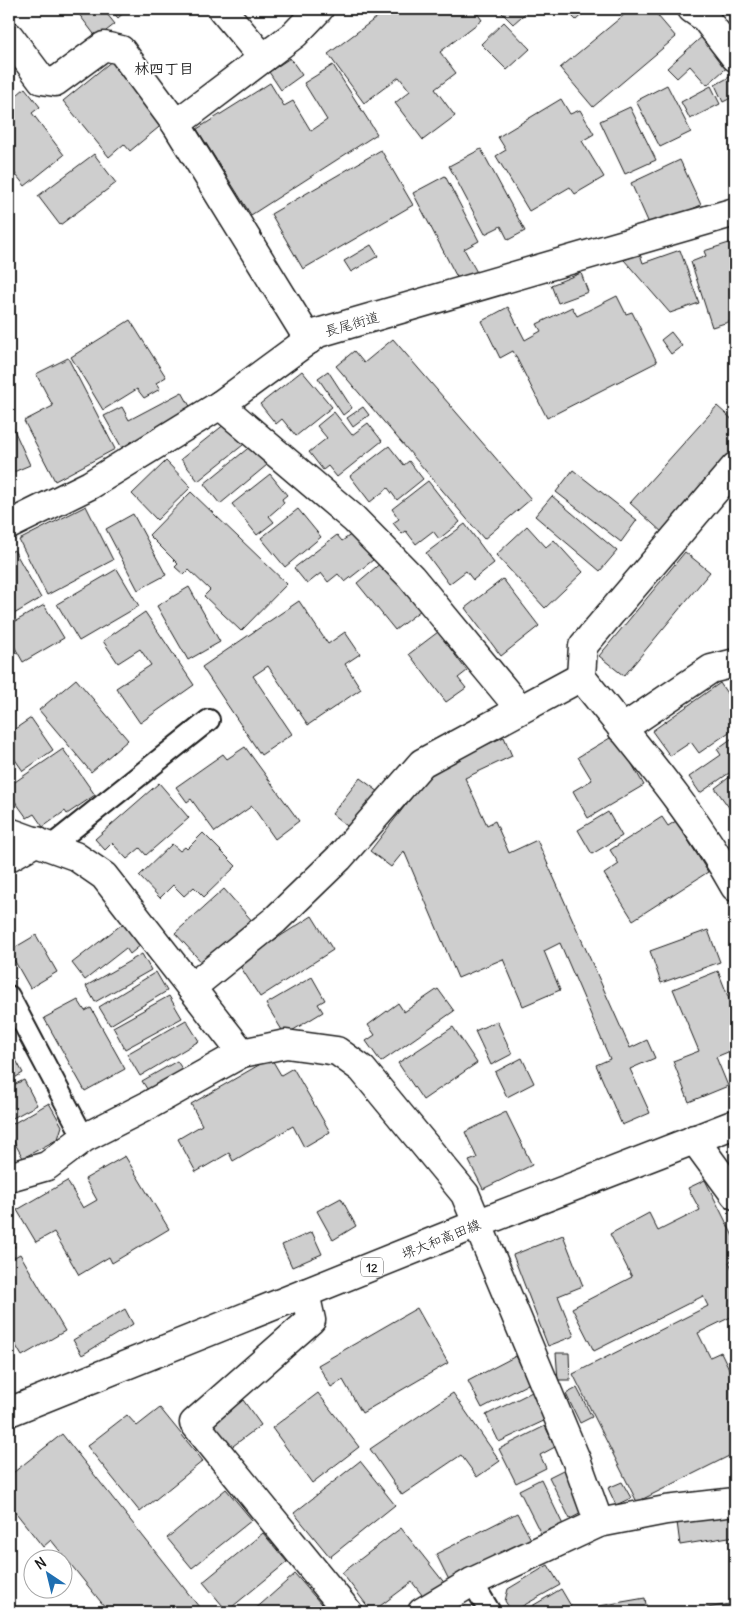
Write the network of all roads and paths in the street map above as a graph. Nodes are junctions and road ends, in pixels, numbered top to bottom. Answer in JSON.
{"nodes":[{"id":1,"x":222,"y":9,"type":"edge"},
{"id":2,"x":318,"y":9,"type":"edge"},
{"id":3,"x":703,"y":12,"type":"edge"},
{"id":4,"x":9,"y":36,"type":"edge"},
{"id":5,"x":735,"y":57,"type":"edge"},
{"id":6,"x":263,"y":58,"type":"junction"},
{"id":7,"x":176,"y":124,"type":"junction"},
{"id":8,"x":735,"y":212,"type":"edge"},
{"id":9,"x":309,"y":340,"type":"junction"},
{"id":10,"x":220,"y":405,"type":"junction"},
{"id":11,"x":735,"y":467,"type":"edge"},
{"id":12,"x":9,"y":525,"type":"edge"},
{"id":13,"x":735,"y":664,"type":"edge"},
{"id":14,"x":581,"y":677,"type":"junction"},
{"id":15,"x":520,"y":709,"type":"junction"},
{"id":16,"x":209,"y":720,"type":"dead end"},
{"id":17,"x":622,"y":729,"type":"junction"},
{"id":18,"x":9,"y":832,"type":"edge"},
{"id":19,"x":43,"y":844,"type":"junction"},
{"id":20,"x":9,"y":857,"type":"edge"},
{"id":21,"x":735,"y":887,"type":"edge"},
{"id":22,"x":191,"y":988,"type":"junction"},
{"id":23,"x":9,"y":996,"type":"edge"},
{"id":24,"x":242,"y":1053,"type":"junction"},
{"id":25,"x":735,"y":1124,"type":"edge"},
{"id":26,"x":84,"y":1138,"type":"junction"},
{"id":27,"x":694,"y":1139,"type":"junction"},
{"id":28,"x":9,"y":1177,"type":"edge"},
{"id":29,"x":735,"y":1195,"type":"edge"},
{"id":30,"x":477,"y":1224,"type":"junction"},
{"id":31,"x":305,"y":1293,"type":"junction"},
{"id":32,"x":9,"y":1412,"type":"edge"},
{"id":33,"x":735,"y":1502,"type":"edge"},
{"id":34,"x":600,"y":1523,"type":"junction"},
{"id":35,"x":472,"y":1582,"type":"junction"},
{"id":36,"x":348,"y":1612,"type":"edge"},
{"id":37,"x":422,"y":1612,"type":"edge"},
{"id":38,"x":490,"y":1612,"type":"edge"}],
"edges":[{"from":1,"to":6,"type":"street"},
{"from":2,"to":6,"type":"street"},
{"from":3,"to":5,"type":"street"},
{"from":4,"to":7,"type":"street"},
{"from":6,"to":7,"type":"street"},
{"from":7,"to":9,"type":"street"},
{"from":8,"to":9,"type":"street","name":"長尾街道"},
{"from":9,"to":10,"type":"street","name":"長尾街道"},
{"from":10,"to":12,"type":"street","name":"長尾街道"},
{"from":10,"to":15,"type":"street"},
{"from":11,"to":14,"type":"street"},
{"from":13,"to":17,"type":"street"},
{"from":14,"to":15,"type":"street"},
{"from":14,"to":17,"type":"street"},
{"from":15,"to":22,"type":"street"},
{"from":16,"to":19,"type":"lane"},
{"from":17,"to":21,"type":"street"},
{"from":18,"to":19,"type":"street"},
{"from":19,"to":20,"type":"street"},
{"from":19,"to":22,"type":"street"},
{"from":22,"to":24,"type":"street"},
{"from":23,"to":26,"type":"lane"},
{"from":24,"to":26,"type":"street"},
{"from":24,"to":30,"type":"street"},
{"from":25,"to":27,"type":"street","name":"堺大和高田線","number":"12"},
{"from":26,"to":28,"type":"street"},
{"from":27,"to":29,"type":"street"},
{"from":27,"to":30,"type":"street","name":"堺大和高田線","number":"12"},
{"from":30,"to":31,"type":"street","name":"堺大和高田線","number":"12"},
{"from":30,"to":34,"type":"street"},
{"from":31,"to":32,"type":"street","name":"堺大和高田線","number":"12"},
{"from":31,"to":36,"type":"street"},
{"from":33,"to":34,"type":"street"},
{"from":34,"to":35,"type":"street"},
{"from":35,"to":37,"type":"street"},
{"from":35,"to":38,"type":"lane"}]}
